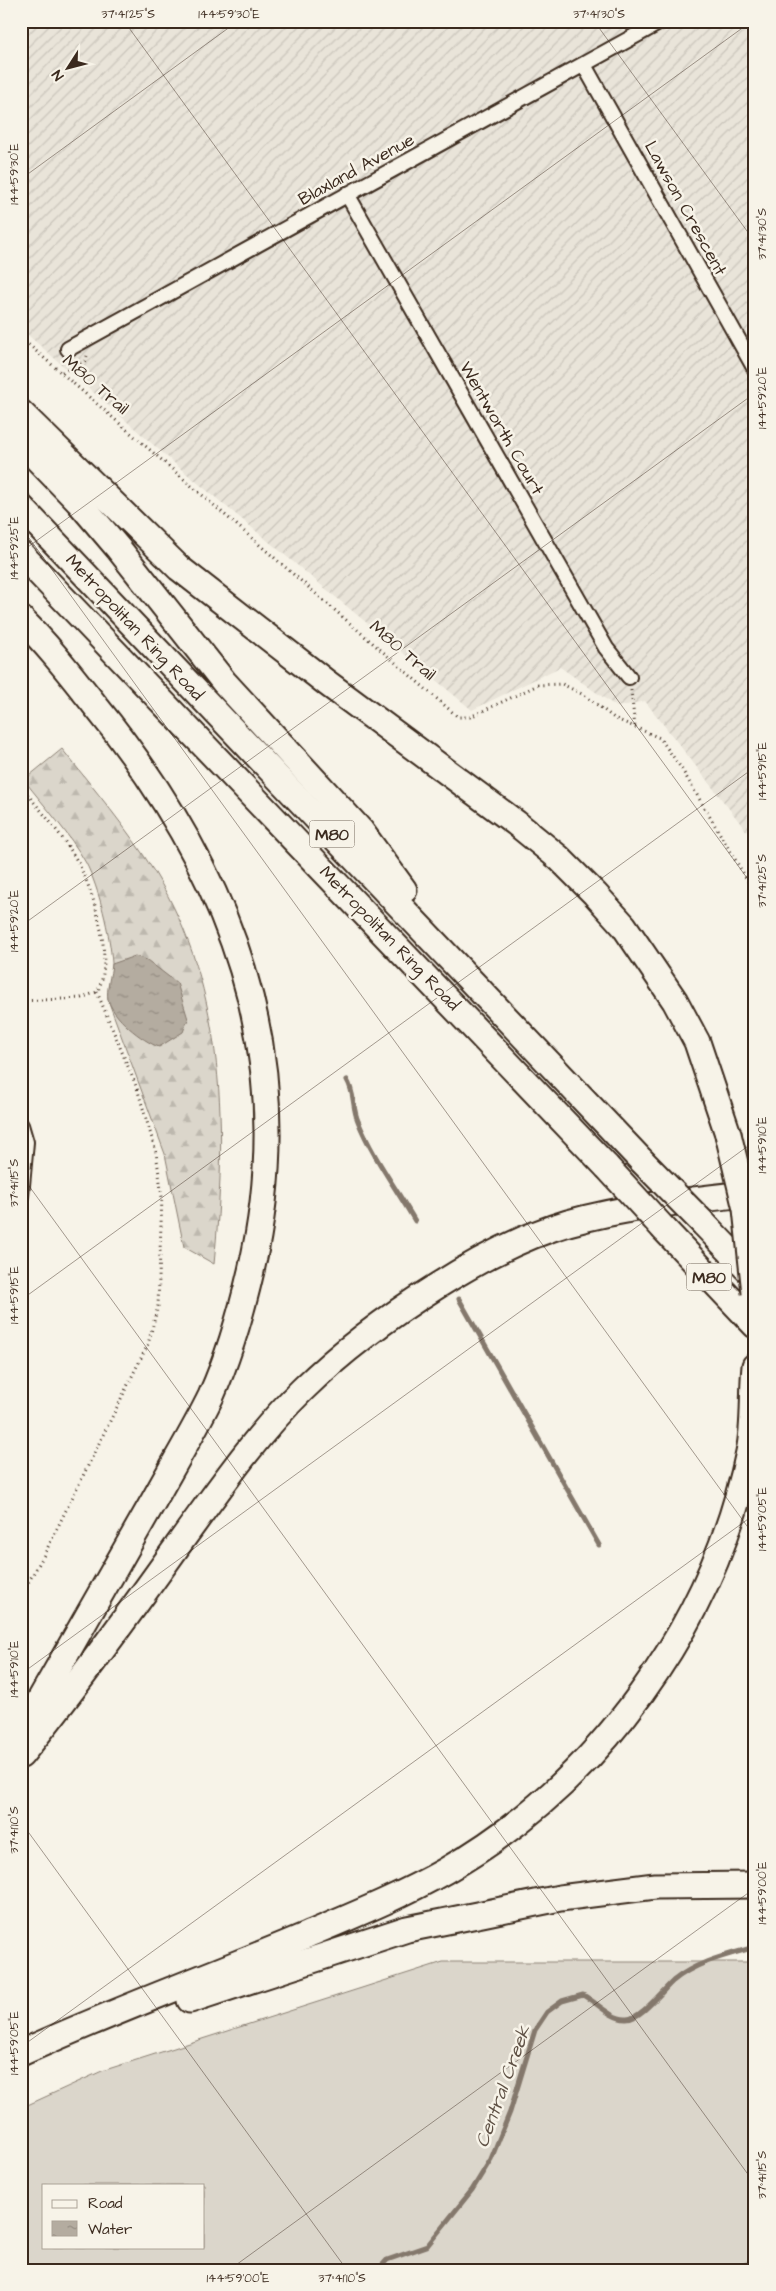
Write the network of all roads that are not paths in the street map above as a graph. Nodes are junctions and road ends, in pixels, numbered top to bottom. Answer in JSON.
{"nodes":[{"id":1,"x":662,"y":21,"type":"edge"},
{"id":2,"x":584,"y":65,"type":"junction"},
{"id":3,"x":347,"y":194,"type":"junction"},
{"id":4,"x":68,"y":349,"type":"dead end"},
{"id":5,"x":755,"y":369,"type":"edge"},
{"id":6,"x":21,"y":413,"type":"edge"},
{"id":7,"x":21,"y":442,"type":"edge"},
{"id":8,"x":21,"y":507,"type":"edge"},
{"id":9,"x":21,"y":554,"type":"edge"},
{"id":10,"x":21,"y":619,"type":"edge"},
{"id":11,"x":629,"y":677,"type":"road end"},
{"id":12,"x":464,"y":972,"type":"junction"},
{"id":13,"x":21,"y":1124,"type":"edge"},
{"id":14,"x":755,"y":1193,"type":"edge"},
{"id":15,"x":21,"y":1196,"type":"edge"},
{"id":16,"x":755,"y":1277,"type":"edge"},
{"id":17,"x":755,"y":1293,"type":"edge"},
{"id":18,"x":755,"y":1325,"type":"edge"},
{"id":19,"x":754,"y":1377,"type":"edge"},
{"id":20,"x":21,"y":1733,"type":"edge"},
{"id":21,"x":21,"y":1755,"type":"edge"},
{"id":22,"x":755,"y":1886,"type":"edge"},
{"id":23,"x":21,"y":2055,"type":"edge"}],
"edges":[{"from":1,"to":2,"type":"street","name":"Blaxland Avenue"},
{"from":2,"to":3,"type":"street","name":"Blaxland Avenue"},
{"from":2,"to":5,"type":"street","name":"Lawson Crescent"},
{"from":3,"to":4,"type":"street","name":"Blaxland Avenue"},
{"from":3,"to":11,"type":"street","name":"Wentworth Court"},
{"from":6,"to":17,"type":"highway","bridge":true},
{"from":7,"to":12,"type":"highway"},
{"from":8,"to":12,"type":"highway","name":"Metropolitan Ring Road","number":"M80"},
{"from":9,"to":18,"type":"highway","name":"Metropolitan Ring Road","number":"M80","bridge":true},
{"from":10,"to":20,"type":"highway"},
{"from":12,"to":16,"type":"highway","name":"Metropolitan Ring Road","number":"M80","bridge":true},
{"from":13,"to":15,"type":"street"},
{"from":14,"to":21,"type":"highway"},
{"from":19,"to":23,"type":"highway"},
{"from":22,"to":23,"type":"highway"}]}
